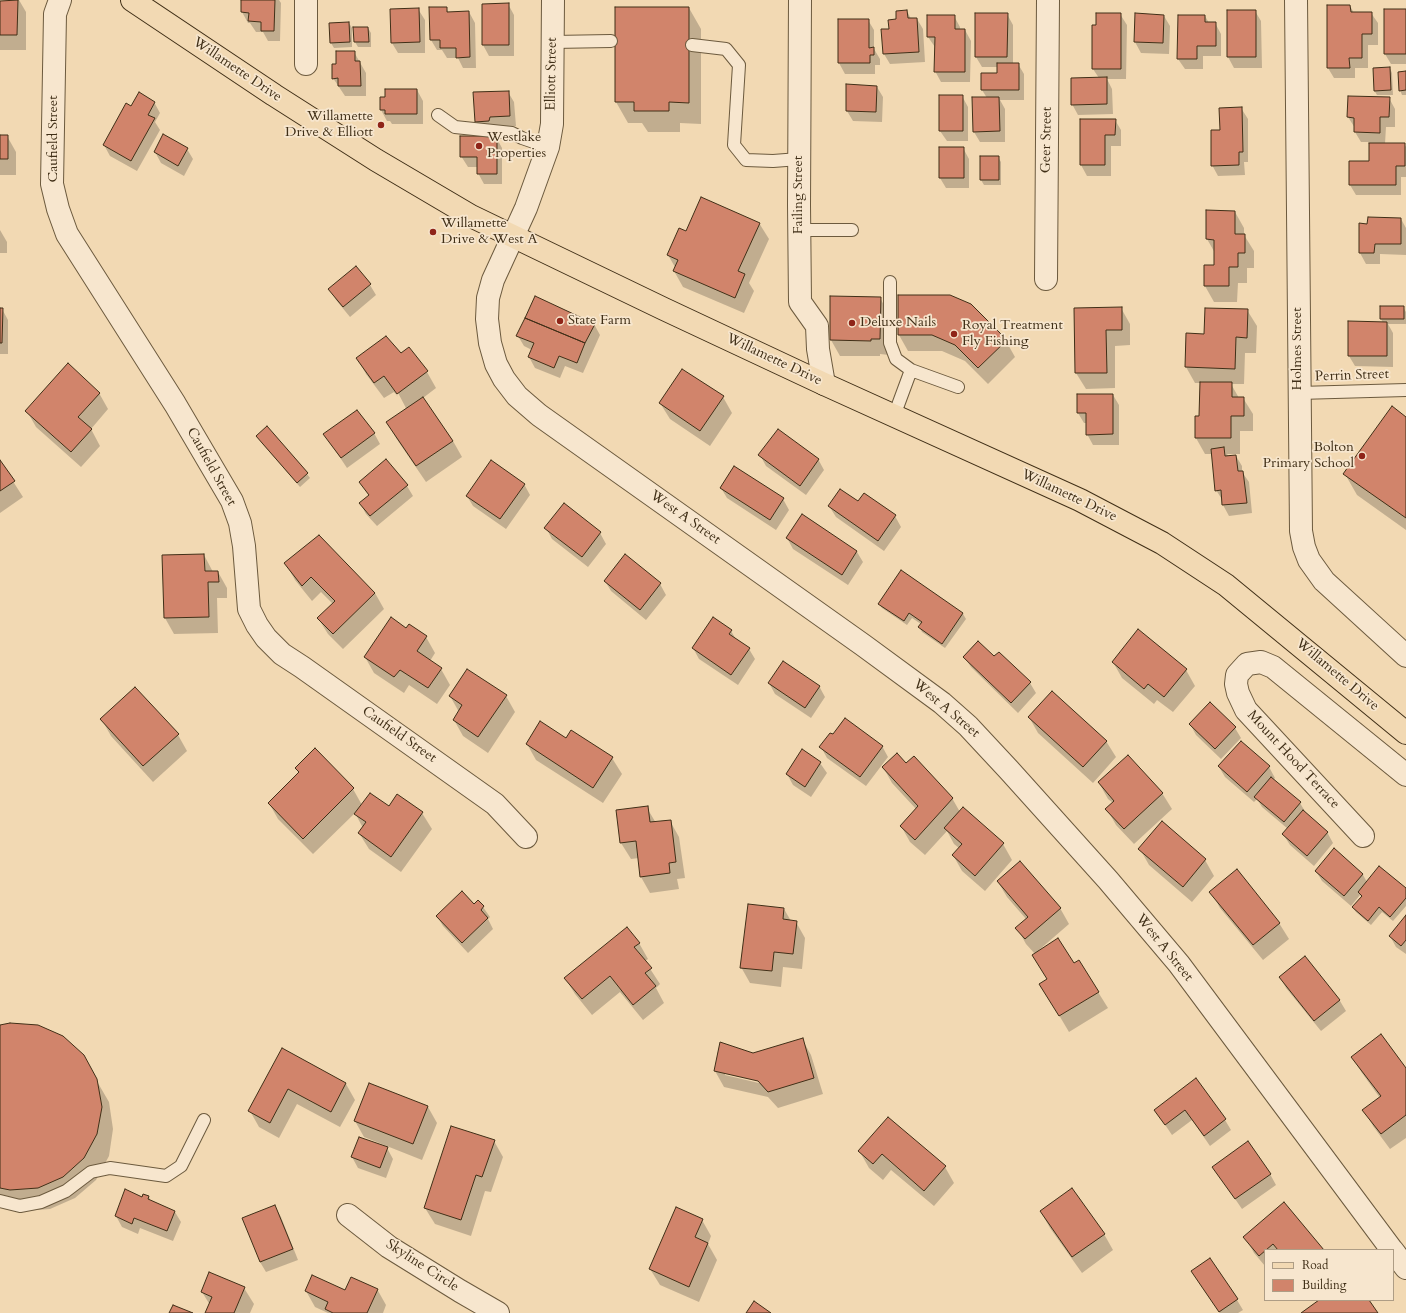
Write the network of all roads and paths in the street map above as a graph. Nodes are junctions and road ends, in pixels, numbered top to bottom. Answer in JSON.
{"nodes":[{"id":1,"x":60,"y":0,"type":"edge"},
{"id":2,"x":132,"y":0,"type":"edge"},
{"id":3,"x":306,"y":0,"type":"edge"},
{"id":4,"x":553,"y":0,"type":"edge"},
{"id":5,"x":800,"y":0,"type":"edge"},
{"id":6,"x":1048,"y":0,"type":"edge"},
{"id":7,"x":1296,"y":0,"type":"edge"},
{"id":8,"x":611,"y":41,"type":"dead end"},
{"id":9,"x":553,"y":42,"type":"junction"},
{"id":10,"x":692,"y":45,"type":"dead end"},
{"id":11,"x":306,"y":64,"type":"dead end"},
{"id":12,"x":438,"y":116,"type":"dead end"},
{"id":13,"x":548,"y":147,"type":"junction"},
{"id":14,"x":799,"y":159,"type":"junction"},
{"id":15,"x":799,"y":230,"type":"junction"},
{"id":16,"x":852,"y":230,"type":"dead end"},
{"id":17,"x":514,"y":237,"type":"junction"},
{"id":18,"x":1046,"y":279,"type":"dead end"},
{"id":19,"x":890,"y":282,"type":"dead end"},
{"id":20,"x":911,"y":370,"type":"junction"},
{"id":21,"x":824,"y":384,"type":"junction"},
{"id":22,"x":958,"y":387,"type":"dead end"},
{"id":23,"x":1406,"y":390,"type":"edge"},
{"id":24,"x":1299,"y":393,"type":"junction"},
{"id":25,"x":894,"y":416,"type":"junction"},
{"id":26,"x":1406,"y":656,"type":"edge"},
{"id":27,"x":1406,"y":733,"type":"edge"},
{"id":28,"x":1406,"y":775,"type":"edge"},
{"id":29,"x":1363,"y":836,"type":"dead end"},
{"id":30,"x":526,"y":837,"type":"dead end"},
{"id":31,"x":204,"y":1120,"type":"dead end"},
{"id":32,"x":0,"y":1201,"type":"edge"},
{"id":33,"x":348,"y":1216,"type":"dead end"},
{"id":34,"x":1392,"y":1249,"type":"edge"},
{"id":35,"x":1394,"y":1251,"type":"edge"},
{"id":36,"x":1406,"y":1268,"type":"edge"},
{"id":37,"x":498,"y":1313,"type":"edge"}],
"edges":[{"from":1,"to":30,"type":"street","name":"Caufield Street"},
{"from":2,"to":17,"type":"main road","name":"Willamette Drive"},
{"from":3,"to":11,"type":"street"},
{"from":4,"to":9,"type":"street","name":"Elliott Street"},
{"from":5,"to":14,"type":"street","name":"Failing Street"},
{"from":6,"to":18,"type":"street","name":"Geer Street"},
{"from":7,"to":24,"type":"street","name":"Holmes Street"},
{"from":8,"to":9,"type":"lane"},
{"from":9,"to":13,"type":"street","name":"Elliott Street"},
{"from":10,"to":14,"type":"lane"},
{"from":12,"to":13,"type":"lane"},
{"from":13,"to":17,"type":"street","name":"Elliott Street"},
{"from":14,"to":15,"type":"street","name":"Failing Street"},
{"from":15,"to":16,"type":"lane"},
{"from":15,"to":21,"type":"street","name":"Failing Street"},
{"from":17,"to":21,"type":"main road","name":"Willamette Drive"},
{"from":17,"to":34,"type":"street","name":"West A Street"},
{"from":19,"to":20,"type":"lane"},
{"from":20,"to":22,"type":"lane"},
{"from":20,"to":25,"type":"lane"},
{"from":21,"to":25,"type":"main road","name":"Willamette Drive"},
{"from":23,"to":24,"type":"lane","name":"Perrin Street"},
{"from":24,"to":26,"type":"street","name":"Holmes Street"},
{"from":25,"to":27,"type":"main road","name":"Willamette Drive"},
{"from":28,"to":29,"type":"street","name":"Mount Hood Terrace"},
{"from":31,"to":32,"type":"lane"},
{"from":33,"to":37,"type":"street","name":"Skyline Circle"},
{"from":35,"to":36,"type":"street","name":"West A Street"}]}
